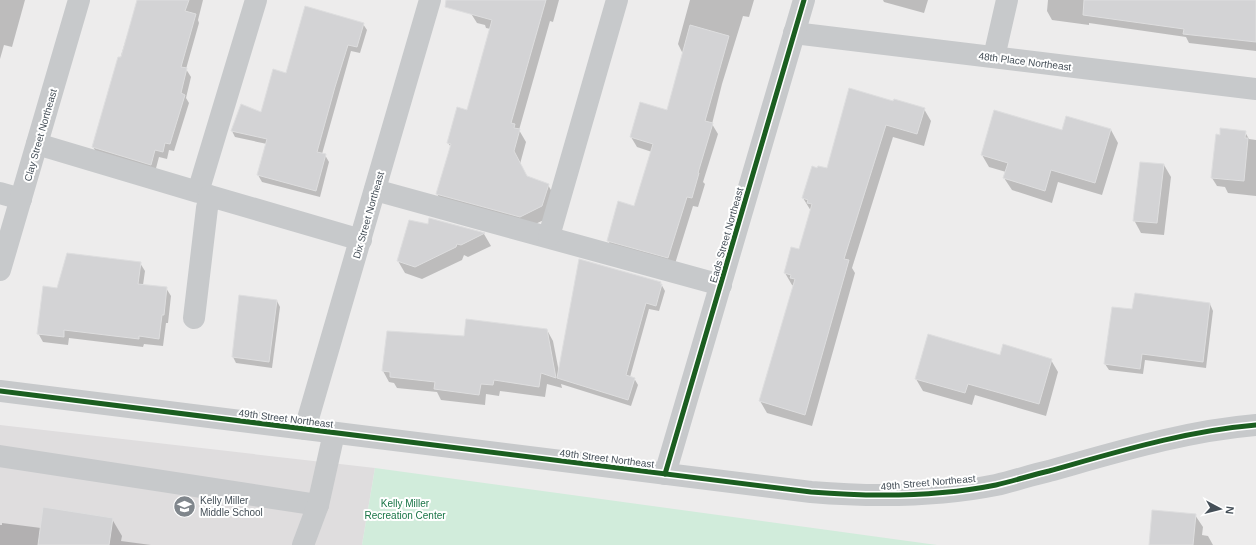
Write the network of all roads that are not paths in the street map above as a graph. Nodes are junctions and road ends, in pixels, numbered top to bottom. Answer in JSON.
{"nodes":[{"id":1,"x":79,"y":0,"type":"edge"},
{"id":2,"x":256,"y":0,"type":"edge"},
{"id":3,"x":430,"y":0,"type":"edge"},
{"id":4,"x":617,"y":0,"type":"edge"},
{"id":5,"x":804,"y":0,"type":"edge"},
{"id":6,"x":1007,"y":0,"type":"edge"},
{"id":7,"x":794,"y":33,"type":"junction"},
{"id":8,"x":994,"y":57,"type":"junction"},
{"id":9,"x":1256,"y":90,"type":"edge"},
{"id":10,"x":37,"y":144,"type":"junction"},
{"id":11,"x":375,"y":190,"type":"junction"},
{"id":12,"x":0,"y":193,"type":"edge"},
{"id":13,"x":204,"y":194,"type":"junction"},
{"id":14,"x":21,"y":199,"type":"junction"},
{"id":15,"x":549,"y":236,"type":"junction"},
{"id":16,"x":361,"y":240,"type":"junction"},
{"id":17,"x":0,"y":270,"type":"edge"},
{"id":18,"x":721,"y":285,"type":"junction"},
{"id":19,"x":194,"y":318,"type":"dead end"},
{"id":20,"x":0,"y":391,"type":"edge"},
{"id":21,"x":1256,"y":425,"type":"edge"},
{"id":22,"x":305,"y":429,"type":"junction"},
{"id":23,"x":334,"y":433,"type":"junction"},
{"id":24,"x":0,"y":456,"type":"edge"},
{"id":25,"x":666,"y":474,"type":"junction"},
{"id":26,"x":318,"y":505,"type":"junction"},
{"id":27,"x":303,"y":545,"type":"edge"}],
"edges":[{"from":1,"to":10,"type":"street","name":"Clay Street Northeast"},
{"from":2,"to":13,"type":"street"},
{"from":3,"to":11,"type":"street","name":"Dix Street Northeast"},
{"from":4,"to":15,"type":"street"},
{"from":5,"to":7,"type":"street","name":"Eads Street Northeast"},
{"from":6,"to":8,"type":"street"},
{"from":7,"to":8,"type":"street","name":"48th Place Northeast"},
{"from":7,"to":18,"type":"street","name":"Eads Street Northeast"},
{"from":8,"to":9,"type":"street","name":"48th Place Northeast"},
{"from":10,"to":13,"type":"street"},
{"from":10,"to":14,"type":"street","name":"Clay Street Northeast"},
{"from":11,"to":15,"type":"street"},
{"from":11,"to":16,"type":"street","name":"Dix Street Northeast"},
{"from":12,"to":14,"type":"street"},
{"from":13,"to":16,"type":"street"},
{"from":13,"to":19,"type":"street"},
{"from":14,"to":17,"type":"street","name":"Clay Street Northeast"},
{"from":15,"to":18,"type":"street"},
{"from":16,"to":22,"type":"street","name":"Dix Street Northeast"},
{"from":18,"to":25,"type":"street","name":"Eads Street Northeast"},
{"from":20,"to":22,"type":"street","name":"49th Street Northeast"},
{"from":21,"to":25,"type":"street","name":"49th Street Northeast"},
{"from":22,"to":23,"type":"street","name":"49th Street Northeast"},
{"from":23,"to":25,"type":"street","name":"49th Street Northeast"},
{"from":23,"to":26,"type":"street"},
{"from":24,"to":26,"type":"street"},
{"from":26,"to":27,"type":"street"}]}
